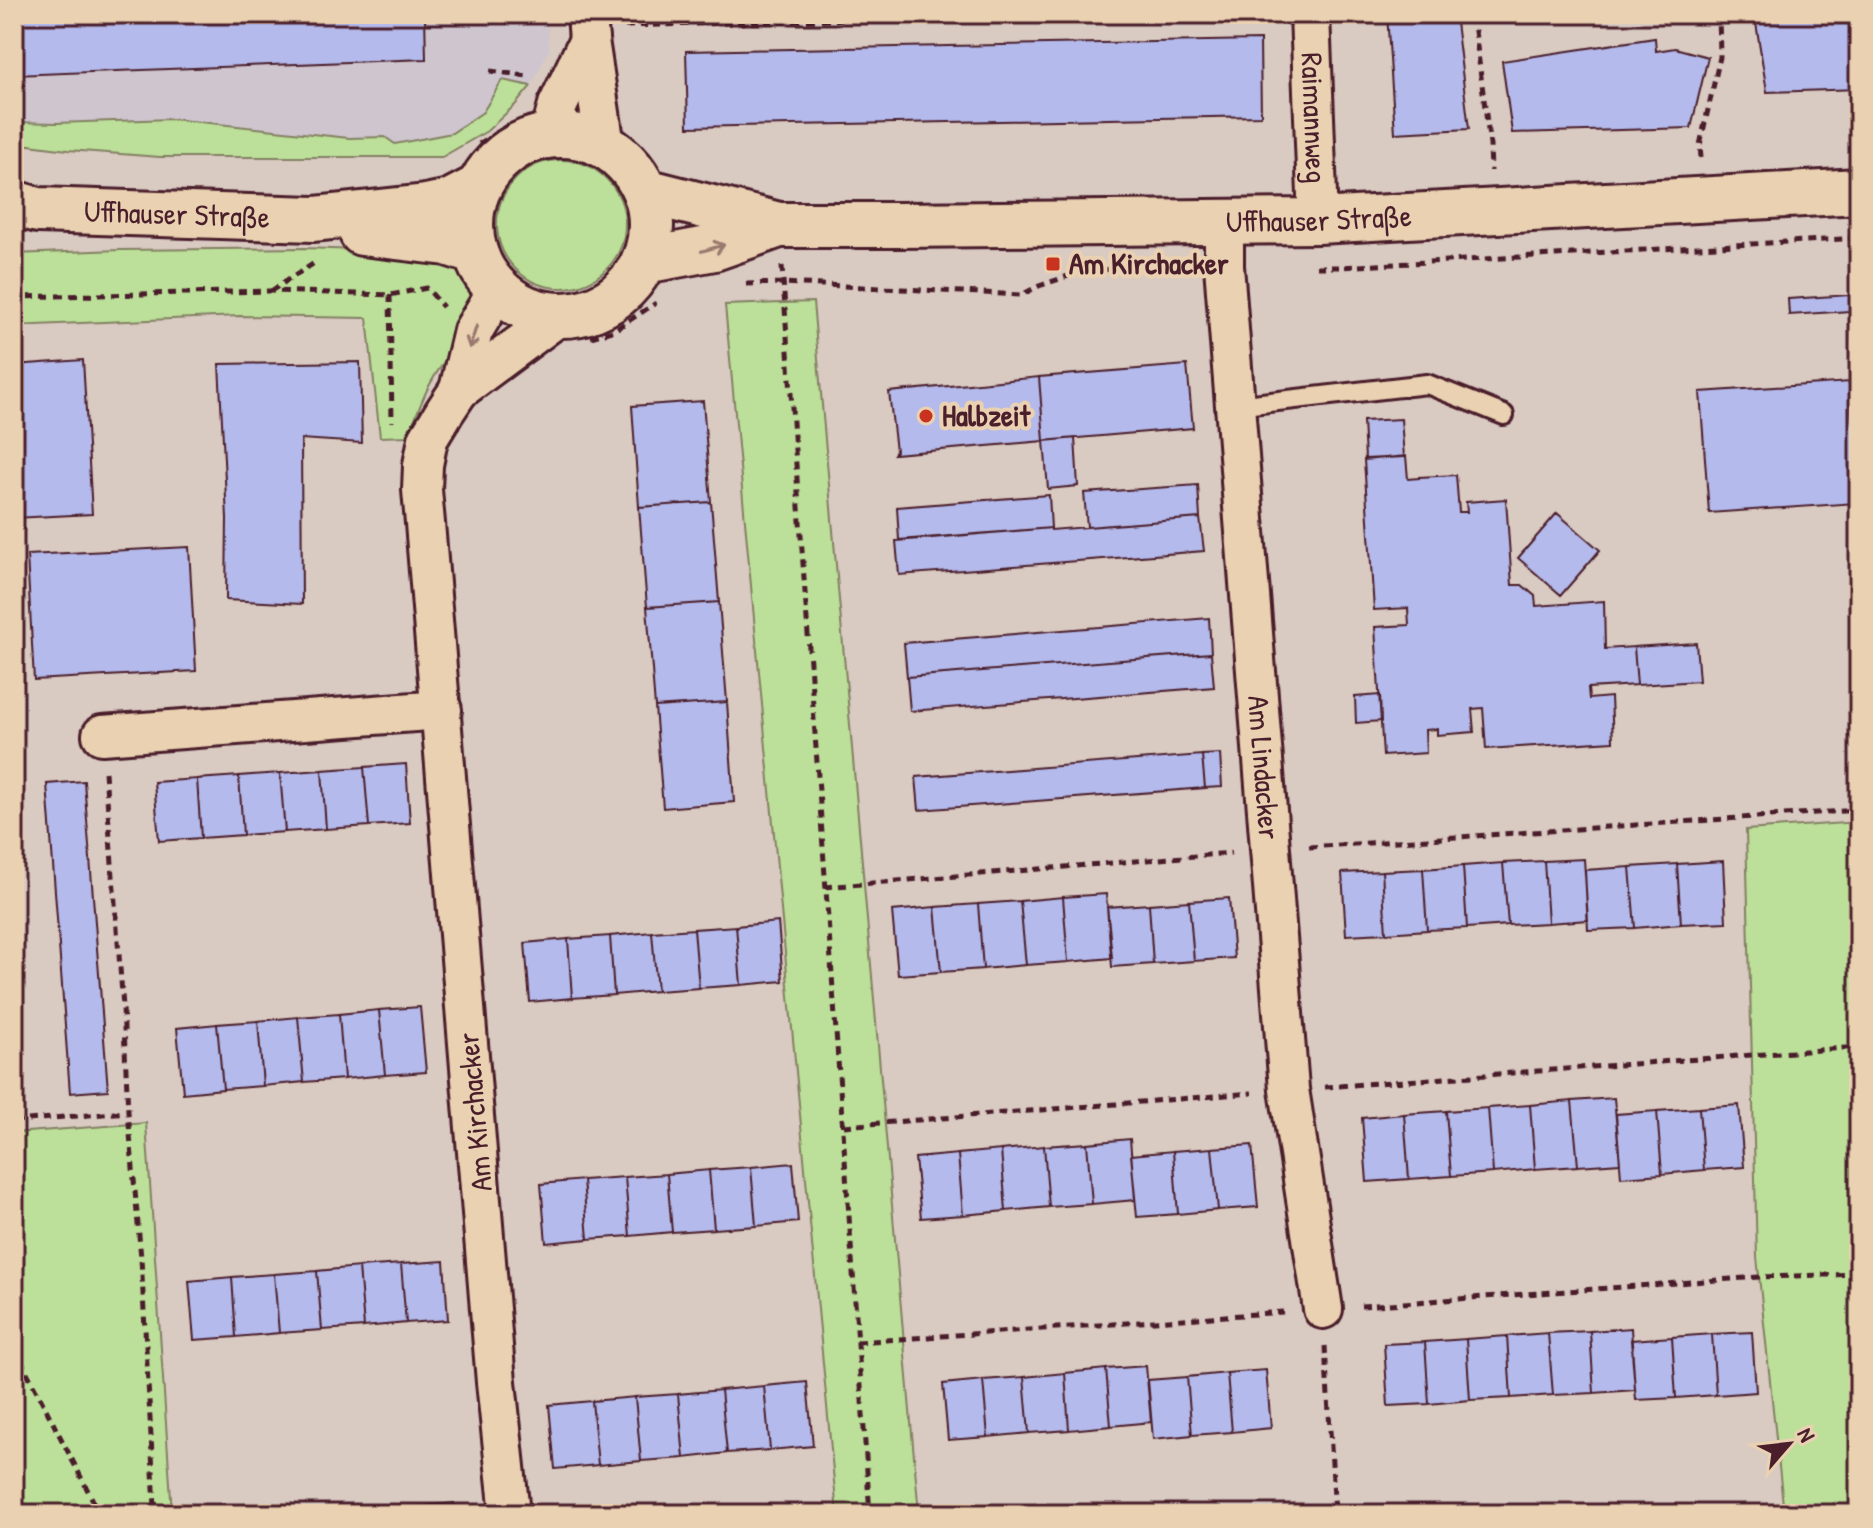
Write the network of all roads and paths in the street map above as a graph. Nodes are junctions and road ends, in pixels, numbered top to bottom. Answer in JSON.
{"nodes":[{"id":1,"x":630,"y":14,"type":"edge"},
{"id":2,"x":1050,"y":14,"type":"edge"},
{"id":3,"x":1310,"y":14,"type":"edge"},
{"id":4,"x":1487,"y":14,"type":"edge"},
{"id":5,"x":1719,"y":14,"type":"edge"},
{"id":6,"x":630,"y":26,"type":"junction"},
{"id":7,"x":588,"y":27,"type":"edge"},
{"id":8,"x":631,"y":39,"type":"dead end"},
{"id":9,"x":550,"y":135,"type":"junction"},
{"id":10,"x":605,"y":146,"type":"junction"},
{"id":11,"x":1701,"y":158,"type":"dead end"},
{"id":12,"x":479,"y":187,"type":"junction"},
{"id":13,"x":645,"y":191,"type":"junction"},
{"id":14,"x":1859,"y":191,"type":"edge"},
{"id":15,"x":22,"y":210,"type":"edge"},
{"id":16,"x":1492,"y":212,"type":"junction"},
{"id":17,"x":314,"y":219,"type":"junction"},
{"id":18,"x":1318,"y":221,"type":"junction"},
{"id":19,"x":1224,"y":223,"type":"junction"},
{"id":20,"x":779,"y":225,"type":"junction"},
{"id":21,"x":475,"y":252,"type":"junction"},
{"id":22,"x":644,"y":261,"type":"junction"},
{"id":23,"x":1086,"y":270,"type":"dead end"},
{"id":24,"x":783,"y":283,"type":"junction"},
{"id":25,"x":741,"y":284,"type":"dead end"},
{"id":26,"x":498,"y":289,"type":"junction"},
{"id":27,"x":390,"y":295,"type":"junction"},
{"id":28,"x":14,"y":297,"type":"edge"},
{"id":29,"x":660,"y":301,"type":"dead end"},
{"id":30,"x":572,"y":327,"type":"junction"},
{"id":31,"x":473,"y":331,"type":"junction"},
{"id":32,"x":459,"y":390,"type":"junction"},
{"id":33,"x":1235,"y":406,"type":"junction"},
{"id":34,"x":1504,"y":415,"type":"dead end"},
{"id":35,"x":423,"y":465,"type":"junction"},
{"id":36,"x":442,"y":710,"type":"junction"},
{"id":37,"x":102,"y":735,"type":"joint"},
{"id":38,"x":1859,"y":810,"type":"edge"},
{"id":39,"x":1270,"y":850,"type":"junction"},
{"id":40,"x":825,"y":887,"type":"junction"},
{"id":41,"x":1859,"y":1047,"type":"edge"},
{"id":42,"x":1289,"y":1089,"type":"junction"},
{"id":43,"x":128,"y":1112,"type":"junction"},
{"id":44,"x":14,"y":1121,"type":"edge"},
{"id":45,"x":844,"y":1126,"type":"junction"},
{"id":46,"x":1323,"y":1309,"type":"joint"},
{"id":47,"x":14,"y":1347,"type":"edge"},
{"id":48,"x":1859,"y":1506,"type":"edge"},
{"id":49,"x":155,"y":1511,"type":"edge"},
{"id":50,"x":100,"y":1514,"type":"edge"},
{"id":51,"x":144,"y":1514,"type":"edge"},
{"id":52,"x":510,"y":1514,"type":"edge"},
{"id":53,"x":870,"y":1514,"type":"edge"},
{"id":54,"x":1335,"y":1514,"type":"edge"},
{"id":55,"x":1858,"y":1514,"type":"edge"}],
"edges":[{"from":1,"to":6,"type":"path"},
{"from":2,"to":6,"type":"path"},
{"from":3,"to":18,"type":"street","name":"Raimannweg"},
{"from":4,"to":16,"type":"path"},
{"from":5,"to":11,"type":"path"},
{"from":6,"to":7,"type":"path"},
{"from":6,"to":8,"type":"path"},
{"from":7,"to":9,"type":"street"},
{"from":7,"to":10,"type":"street"},
{"from":9,"to":10,"type":"street","name":"Uffhauser Straße"},
{"from":9,"to":12,"type":"street","name":"Uffhauser Straße"},
{"from":10,"to":13,"type":"street","name":"Uffhauser Straße"},
{"from":12,"to":17,"type":"street","name":"Uffhauser Straße"},
{"from":12,"to":21,"type":"street","name":"Uffhauser Straße"},
{"from":13,"to":20,"type":"street","name":"Uffhauser Straße"},
{"from":13,"to":22,"type":"street","name":"Uffhauser Straße"},
{"from":14,"to":16,"type":"street","name":"Uffhauser Straße"},
{"from":15,"to":17,"type":"street","name":"Uffhauser Straße"},
{"from":16,"to":18,"type":"street","name":"Uffhauser Straße"},
{"from":17,"to":21,"type":"street","name":"Uffhauser Straße"},
{"from":18,"to":19,"type":"street","name":"Uffhauser Straße"},
{"from":19,"to":20,"type":"street","name":"Uffhauser Straße"},
{"from":19,"to":33,"type":"street","name":"Am Lindacker"},
{"from":22,"to":20,"type":"street","name":"Uffhauser Straße","one_way":true},
{"from":20,"to":24,"type":"path"},
{"from":21,"to":26,"type":"street","name":"Uffhauser Straße"},
{"from":22,"to":30,"type":"street","name":"Uffhauser Straße"},
{"from":23,"to":24,"type":"path"},
{"from":24,"to":25,"type":"path"},
{"from":24,"to":40,"type":"path"},
{"from":26,"to":30,"type":"street","name":"Uffhauser Straße"},
{"from":26,"to":31,"type":"street","name":"Am Kirchacker"},
{"from":27,"to":28,"type":"path"},
{"from":27,"to":31,"type":"path"},
{"from":27,"to":35,"type":"path"},
{"from":29,"to":30,"type":"path"},
{"from":30,"to":32,"type":"street","name":"Am Kirchacker"},
{"from":31,"to":32,"type":"street","name":"Am Kirchacker","one_way":true},
{"from":32,"to":35,"type":"street","name":"Am Kirchacker"},
{"from":33,"to":34,"type":"lane"},
{"from":33,"to":39,"type":"street","name":"Am Lindacker"},
{"from":35,"to":36,"type":"street","name":"Am Kirchacker"},
{"from":36,"to":37,"type":"street"},
{"from":36,"to":52,"type":"street","name":"Am Kirchacker"},
{"from":37,"to":43,"type":"path"},
{"from":38,"to":39,"type":"path"},
{"from":39,"to":40,"type":"path"},
{"from":39,"to":42,"type":"street","name":"Am Lindacker"},
{"from":40,"to":45,"type":"path"},
{"from":41,"to":42,"type":"path"},
{"from":42,"to":45,"type":"path"},
{"from":42,"to":46,"type":"street","name":"Am Lindacker"},
{"from":43,"to":44,"type":"path"},
{"from":43,"to":49,"type":"path"},
{"from":45,"to":53,"type":"path"},
{"from":46,"to":54,"type":"path"},
{"from":47,"to":50,"type":"path"},
{"from":48,"to":55,"type":"path"},
{"from":49,"to":51,"type":"path"}]}
